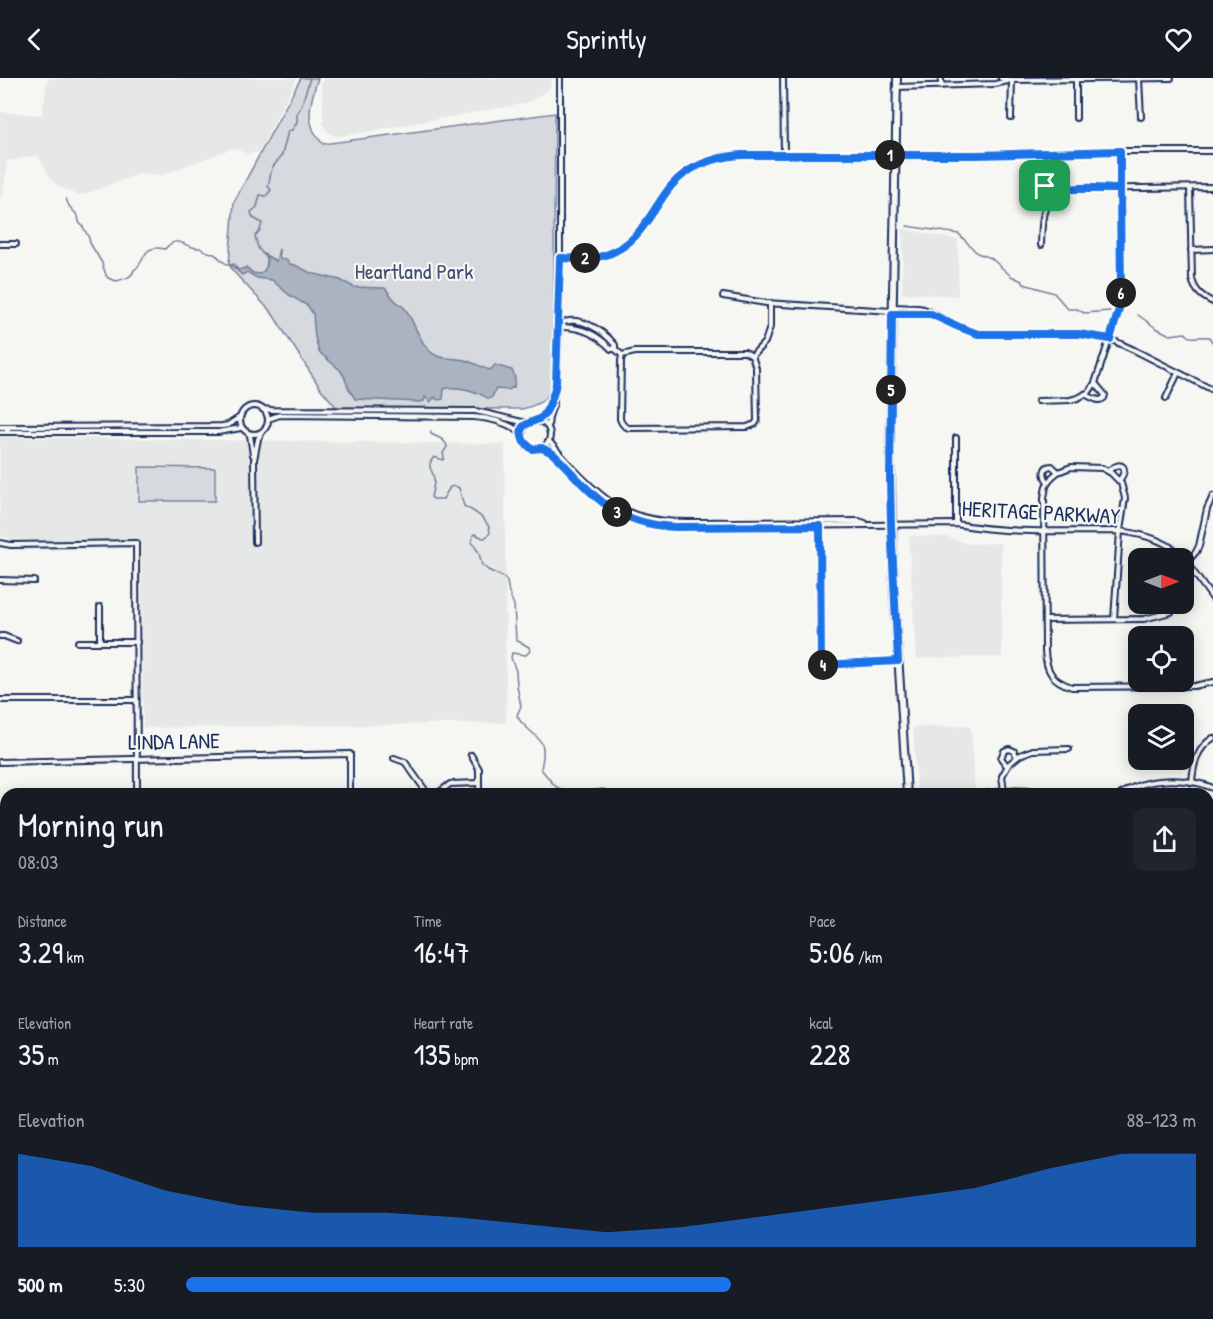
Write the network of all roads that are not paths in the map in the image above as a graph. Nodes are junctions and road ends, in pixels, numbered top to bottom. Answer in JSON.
{"nodes":[{"id":1,"x":560,"y":78,"type":"edge"},
{"id":2,"x":783,"y":78,"type":"edge"},
{"id":3,"x":897,"y":78,"type":"edge"},
{"id":4,"x":941,"y":78,"type":"edge"},
{"id":5,"x":1001,"y":78,"type":"edge"},
{"id":6,"x":1171,"y":78,"type":"edge"},
{"id":7,"x":1012,"y":79,"type":"edge"},
{"id":8,"x":1139,"y":79,"type":"edge"},
{"id":9,"x":1158,"y":79,"type":"edge"},
{"id":10,"x":1076,"y":80,"type":"edge"},
{"id":11,"x":941,"y":86,"type":"junction"},
{"id":12,"x":897,"y":87,"type":"junction"},
{"id":13,"x":1141,"y":117,"type":"dead end"},
{"id":14,"x":1011,"y":118,"type":"dead end"},
{"id":15,"x":1076,"y":118,"type":"dead end"},
{"id":16,"x":1120,"y":151,"type":"junction"},
{"id":17,"x":1213,"y":151,"type":"edge"},
{"id":18,"x":784,"y":155,"type":"junction"},
{"id":19,"x":896,"y":155,"type":"junction"},
{"id":20,"x":1213,"y":187,"type":"edge"},
{"id":21,"x":1190,"y":188,"type":"junction"},
{"id":22,"x":1120,"y":189,"type":"junction"},
{"id":23,"x":1056,"y":194,"type":"junction"},
{"id":24,"x":1047,"y":203,"type":"junction"},
{"id":25,"x":0,"y":244,"type":"edge"},
{"id":26,"x":16,"y":244,"type":"dead end"},
{"id":27,"x":1041,"y":245,"type":"dead end"},
{"id":28,"x":1213,"y":249,"type":"edge"},
{"id":29,"x":1191,"y":250,"type":"junction"},
{"id":30,"x":560,"y":258,"type":"junction"},
{"id":31,"x":723,"y":296,"type":"dead end"},
{"id":32,"x":1213,"y":302,"type":"edge"},
{"id":33,"x":770,"y":303,"type":"junction"},
{"id":34,"x":892,"y":311,"type":"junction"},
{"id":35,"x":560,"y":324,"type":"junction"},
{"id":36,"x":1110,"y":339,"type":"junction"},
{"id":37,"x":622,"y":355,"type":"junction"},
{"id":38,"x":752,"y":356,"type":"junction"},
{"id":39,"x":1178,"y":373,"type":"junction"},
{"id":40,"x":1095,"y":383,"type":"junction"},
{"id":41,"x":1213,"y":390,"type":"edge"},
{"id":42,"x":1085,"y":394,"type":"junction"},
{"id":43,"x":553,"y":398,"type":"junction"},
{"id":44,"x":1166,"y":398,"type":"dead end"},
{"id":45,"x":1038,"y":400,"type":"dead end"},
{"id":46,"x":262,"y":409,"type":"junction"},
{"id":47,"x":240,"y":417,"type":"junction"},
{"id":48,"x":268,"y":419,"type":"junction"},
{"id":49,"x":536,"y":421,"type":"junction"},
{"id":50,"x":526,"y":423,"type":"junction"},
{"id":51,"x":0,"y":427,"type":"edge"},
{"id":52,"x":548,"y":427,"type":"junction"},
{"id":53,"x":241,"y":428,"type":"junction"},
{"id":54,"x":0,"y":432,"type":"edge"},
{"id":55,"x":262,"y":432,"type":"junction"},
{"id":56,"x":248,"y":433,"type":"junction"},
{"id":57,"x":521,"y":433,"type":"junction"},
{"id":58,"x":956,"y":438,"type":"dead end"},
{"id":59,"x":549,"y":441,"type":"junction"},
{"id":60,"x":542,"y":448,"type":"junction"},
{"id":61,"x":254,"y":460,"type":"junction"},
{"id":62,"x":1108,"y":471,"type":"junction"},
{"id":63,"x":1058,"y":472,"type":"junction"},
{"id":64,"x":1119,"y":481,"type":"junction"},
{"id":65,"x":1048,"y":483,"type":"junction"},
{"id":66,"x":1213,"y":496,"type":"edge"},
{"id":67,"x":820,"y":524,"type":"junction"},
{"id":68,"x":891,"y":524,"type":"junction"},
{"id":69,"x":956,"y":524,"type":"junction"},
{"id":70,"x":1044,"y":531,"type":"junction"},
{"id":71,"x":1120,"y":531,"type":"junction"},
{"id":72,"x":255,"y":542,"type":"dead end"},
{"id":73,"x":0,"y":543,"type":"edge"},
{"id":74,"x":1171,"y":548,"type":"edge"},
{"id":75,"x":1194,"y":553,"type":"edge"},
{"id":76,"x":1194,"y":572,"type":"edge"},
{"id":77,"x":0,"y":580,"type":"edge"},
{"id":78,"x":34,"y":580,"type":"dead end"},
{"id":79,"x":1213,"y":598,"type":"edge"},
{"id":80,"x":100,"y":608,"type":"dead end"},
{"id":81,"x":1164,"y":614,"type":"edge"},
{"id":82,"x":1114,"y":619,"type":"junction"},
{"id":83,"x":1045,"y":620,"type":"junction"},
{"id":84,"x":0,"y":636,"type":"edge"},
{"id":85,"x":17,"y":641,"type":"dead end"},
{"id":86,"x":78,"y":642,"type":"dead end"},
{"id":87,"x":100,"y":642,"type":"junction"},
{"id":88,"x":137,"y":642,"type":"junction"},
{"id":89,"x":898,"y":661,"type":"junction"},
{"id":90,"x":1213,"y":682,"type":"edge"},
{"id":91,"x":0,"y":700,"type":"edge"},
{"id":92,"x":136,"y":700,"type":"junction"},
{"id":93,"x":1213,"y":738,"type":"edge"},
{"id":94,"x":1069,"y":749,"type":"dead end"},
{"id":95,"x":471,"y":755,"type":"dead end"},
{"id":96,"x":1017,"y":757,"type":"junction"},
{"id":97,"x":394,"y":758,"type":"dead end"},
{"id":98,"x":137,"y":759,"type":"junction"},
{"id":99,"x":0,"y":762,"type":"edge"},
{"id":100,"x":1007,"y":766,"type":"junction"},
{"id":101,"x":479,"y":783,"type":"junction"},
{"id":102,"x":1192,"y":783,"type":"junction"},
{"id":103,"x":137,"y":788,"type":"edge"},
{"id":104,"x":350,"y":788,"type":"edge"},
{"id":105,"x":424,"y":788,"type":"edge"},
{"id":106,"x":445,"y":788,"type":"edge"},
{"id":107,"x":479,"y":788,"type":"edge"},
{"id":108,"x":907,"y":788,"type":"edge"},
{"id":109,"x":1004,"y":788,"type":"edge"},
{"id":110,"x":1130,"y":788,"type":"edge"},
{"id":111,"x":1213,"y":788,"type":"edge"}],
"edges":[{"from":1,"to":30,"type":"street"},
{"from":2,"to":18,"type":"street"},
{"from":3,"to":12,"type":"main road"},
{"from":4,"to":11,"type":"street"},
{"from":5,"to":7,"type":"street"},
{"from":6,"to":9,"type":"street"},
{"from":7,"to":10,"type":"street"},
{"from":7,"to":11,"type":"street"},
{"from":7,"to":14,"type":"street"},
{"from":8,"to":9,"type":"street"},
{"from":8,"to":10,"type":"street"},
{"from":8,"to":13,"type":"street"},
{"from":10,"to":15,"type":"street"},
{"from":11,"to":12,"type":"street"},
{"from":12,"to":19,"type":"main road"},
{"from":16,"to":17,"type":"street"},
{"from":16,"to":19,"type":"street"},
{"from":16,"to":22,"type":"street"},
{"from":18,"to":19,"type":"street"},
{"from":18,"to":30,"type":"street"},
{"from":19,"to":34,"type":"main road"},
{"from":20,"to":21,"type":"street"},
{"from":21,"to":22,"type":"street"},
{"from":21,"to":29,"type":"street"},
{"from":22,"to":23,"type":"street"},
{"from":22,"to":36,"type":"street"},
{"from":23,"to":24,"type":"street"},
{"from":23,"to":24,"type":"street"},
{"from":24,"to":27,"type":"street"},
{"from":25,"to":26,"type":"street"},
{"from":28,"to":29,"type":"street"},
{"from":29,"to":32,"type":"street"},
{"from":30,"to":35,"type":"street"},
{"from":31,"to":33,"type":"street"},
{"from":33,"to":34,"type":"street"},
{"from":33,"to":38,"type":"street"},
{"from":34,"to":36,"type":"street"},
{"from":34,"to":68,"type":"main road"},
{"from":35,"to":37,"type":"street"},
{"from":35,"to":43,"type":"street"},
{"from":36,"to":39,"type":"street"},
{"from":36,"to":40,"type":"street"},
{"from":37,"to":38,"type":"street"},
{"from":37,"to":38,"type":"street"},
{"from":39,"to":41,"type":"street"},
{"from":39,"to":44,"type":"street"},
{"from":40,"to":42,"type":"street"},
{"from":40,"to":42,"type":"street"},
{"from":42,"to":45,"type":"street"},
{"from":43,"to":49,"type":"street"},
{"from":43,"to":52,"type":"street"},
{"from":46,"to":47,"type":"street"},
{"from":46,"to":48,"type":"street"},
{"from":46,"to":50,"type":"street"},
{"from":47,"to":51,"type":"street"},
{"from":47,"to":53,"type":"street"},
{"from":48,"to":55,"type":"street"},
{"from":48,"to":57,"type":"street"},
{"from":49,"to":50,"type":"street"},
{"from":49,"to":52,"type":"street"},
{"from":50,"to":57,"type":"street"},
{"from":52,"to":59,"type":"street"},
{"from":53,"to":54,"type":"street"},
{"from":53,"to":56,"type":"street"},
{"from":55,"to":56,"type":"street"},
{"from":55,"to":61,"type":"street"},
{"from":56,"to":61,"type":"street"},
{"from":57,"to":60,"type":"street"},
{"from":58,"to":69,"type":"street"},
{"from":59,"to":60,"type":"street"},
{"from":59,"to":67,"type":"street"},
{"from":60,"to":67,"type":"street"},
{"from":61,"to":72,"type":"street"},
{"from":62,"to":63,"type":"street"},
{"from":62,"to":64,"type":"street"},
{"from":62,"to":64,"type":"street"},
{"from":63,"to":65,"type":"street"},
{"from":63,"to":65,"type":"street"},
{"from":64,"to":71,"type":"street"},
{"from":65,"to":70,"type":"street"},
{"from":66,"to":75,"type":"street"},
{"from":67,"to":68,"type":"street","name":"HERITAGE PARKWAY"},
{"from":67,"to":89,"type":"street"},
{"from":68,"to":69,"type":"street","name":"HERITAGE PARKWAY"},
{"from":68,"to":89,"type":"main road"},
{"from":69,"to":70,"type":"street","name":"HERITAGE PARKWAY"},
{"from":70,"to":71,"type":"street","name":"HERITAGE PARKWAY"},
{"from":70,"to":83,"type":"street"},
{"from":71,"to":74,"type":"street","name":"HERITAGE PARKWAY"},
{"from":71,"to":82,"type":"street"},
{"from":73,"to":88,"type":"street"},
{"from":76,"to":79,"type":"street","name":"HERITAGE PARKWAY"},
{"from":77,"to":78,"type":"street"},
{"from":80,"to":87,"type":"street"},
{"from":81,"to":82,"type":"street"},
{"from":82,"to":83,"type":"street"},
{"from":83,"to":90,"type":"street"},
{"from":84,"to":85,"type":"street"},
{"from":86,"to":87,"type":"street"},
{"from":87,"to":88,"type":"street"},
{"from":88,"to":92,"type":"street"},
{"from":89,"to":108,"type":"main road"},
{"from":91,"to":92,"type":"street"},
{"from":92,"to":98,"type":"street"},
{"from":93,"to":102,"type":"street"},
{"from":94,"to":96,"type":"street"},
{"from":95,"to":101,"type":"street"},
{"from":96,"to":100,"type":"street"},
{"from":96,"to":100,"type":"street"},
{"from":97,"to":105,"type":"street"},
{"from":98,"to":99,"type":"street","name":"LINDA LANE"},
{"from":98,"to":103,"type":"street"},
{"from":98,"to":104,"type":"street","name":"LINDA LANE"},
{"from":100,"to":109,"type":"street"},
{"from":101,"to":106,"type":"street"},
{"from":101,"to":107,"type":"street"},
{"from":102,"to":110,"type":"street"},
{"from":102,"to":111,"type":"street"}]}
